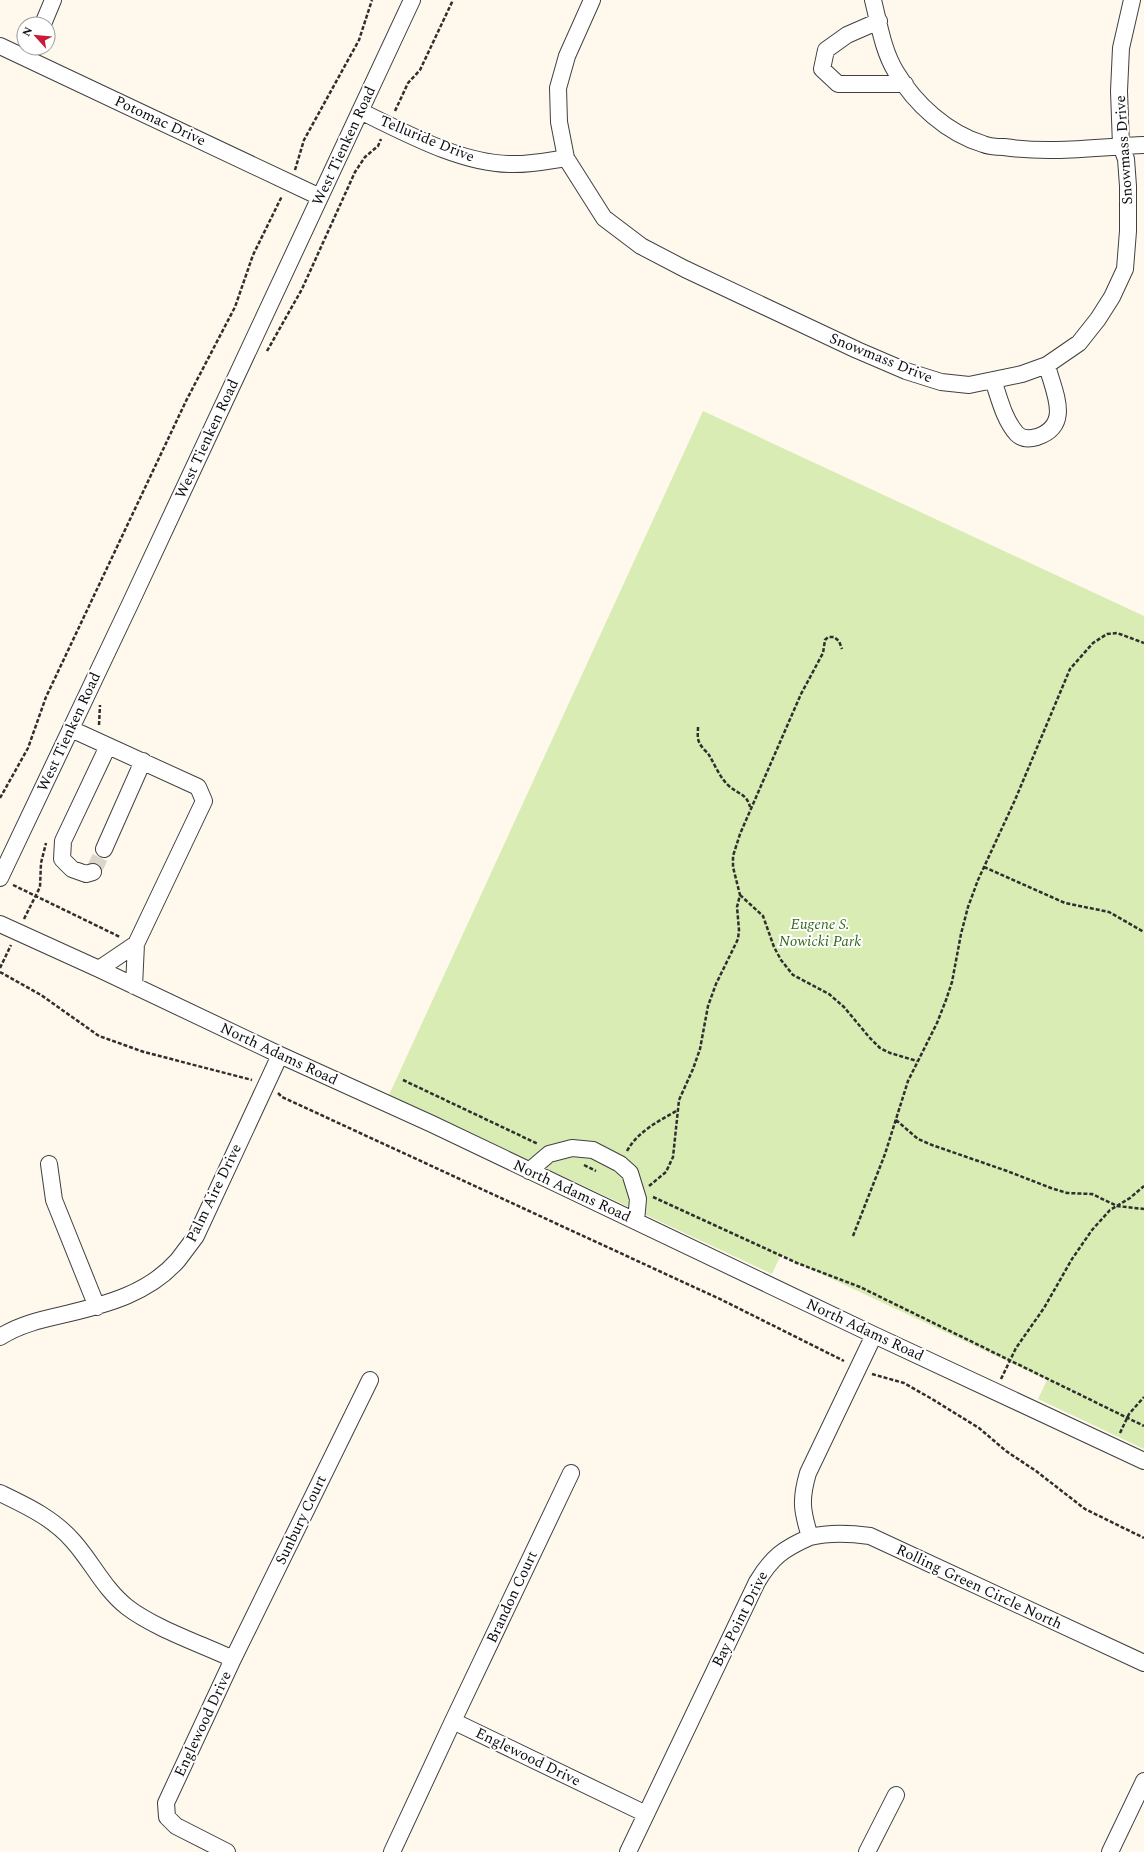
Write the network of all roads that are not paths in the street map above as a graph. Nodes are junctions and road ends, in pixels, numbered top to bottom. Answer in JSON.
{"nodes":[{"id":1,"x":53,"y":0,"type":"edge"},
{"id":2,"x":412,"y":0,"type":"edge"},
{"id":3,"x":592,"y":0,"type":"edge"},
{"id":4,"x":874,"y":0,"type":"edge"},
{"id":5,"x":1132,"y":0,"type":"edge"},
{"id":6,"x":46,"y":16,"type":"edge"},
{"id":7,"x":879,"y":21,"type":"junction"},
{"id":8,"x":0,"y":46,"type":"edge"},
{"id":9,"x":16,"y":50,"type":"edge"},
{"id":10,"x":36,"y":56,"type":"edge"},
{"id":11,"x":905,"y":84,"type":"junction"},
{"id":12,"x":360,"y":111,"type":"junction"},
{"id":13,"x":1144,"y":145,"type":"edge"},
{"id":14,"x":1121,"y":146,"type":"junction"},
{"id":15,"x":566,"y":158,"type":"junction"},
{"id":16,"x":320,"y":197,"type":"junction"},
{"id":17,"x":1046,"y":366,"type":"junction"},
{"id":18,"x":993,"y":380,"type":"junction"},
{"id":19,"x":71,"y":729,"type":"junction"},
{"id":20,"x":101,"y":743,"type":"junction"},
{"id":21,"x":143,"y":761,"type":"junction"},
{"id":22,"x":104,"y":849,"type":"tunnel mouth"},
{"id":23,"x":93,"y":872,"type":"dead end"},
{"id":24,"x":0,"y":878,"type":"edge"},
{"id":25,"x":0,"y":924,"type":"edge"},
{"id":26,"x":136,"y":944,"type":"junction"},
{"id":27,"x":99,"y":969,"type":"junction"},
{"id":28,"x":134,"y":986,"type":"junction"},
{"id":29,"x":280,"y":1056,"type":"junction"},
{"id":30,"x":49,"y":1164,"type":"dead end"},
{"id":31,"x":529,"y":1171,"type":"junction"},
{"id":32,"x":636,"y":1221,"type":"junction"},
{"id":33,"x":97,"y":1307,"type":"junction"},
{"id":34,"x":874,"y":1335,"type":"junction"},
{"id":35,"x":0,"y":1337,"type":"edge"},
{"id":36,"x":370,"y":1380,"type":"dead end"},
{"id":37,"x":1144,"y":1461,"type":"edge"},
{"id":38,"x":571,"y":1473,"type":"dead end"},
{"id":39,"x":0,"y":1493,"type":"edge"},
{"id":40,"x":810,"y":1537,"type":"junction"},
{"id":41,"x":233,"y":1659,"type":"junction"},
{"id":42,"x":1144,"y":1663,"type":"edge"},
{"id":43,"x":453,"y":1721,"type":"junction"},
{"id":44,"x":1144,"y":1781,"type":"edge"},
{"id":45,"x":896,"y":1795,"type":"dead end"},
{"id":46,"x":646,"y":1814,"type":"junction"},
{"id":47,"x":227,"y":1852,"type":"edge"},
{"id":48,"x":392,"y":1852,"type":"edge"},
{"id":49,"x":628,"y":1852,"type":"edge"},
{"id":50,"x":867,"y":1852,"type":"edge"},
{"id":51,"x":1110,"y":1852,"type":"edge"}],
"edges":[{"from":1,"to":6,"type":"street"},
{"from":2,"to":12,"type":"street","name":"West Tienken Road"},
{"from":3,"to":15,"type":"street","name":"Snowmass Drive"},
{"from":4,"to":7,"type":"street"},
{"from":5,"to":14,"type":"street","name":"Snowmass Drive"},
{"from":7,"to":11,"type":"street"},
{"from":7,"to":11,"type":"street"},
{"from":8,"to":9,"type":"street","name":"Potomac Drive"},
{"from":10,"to":16,"type":"street","name":"Potomac Drive"},
{"from":11,"to":14,"type":"street"},
{"from":12,"to":15,"type":"street","name":"Telluride Drive"},
{"from":12,"to":16,"type":"street","name":"West Tienken Road"},
{"from":13,"to":14,"type":"street"},
{"from":14,"to":17,"type":"street","name":"Snowmass Drive"},
{"from":15,"to":18,"type":"street","name":"Snowmass Drive"},
{"from":16,"to":19,"type":"street","name":"West Tienken Road"},
{"from":17,"to":18,"type":"street","name":"Snowmass Drive"},
{"from":17,"to":18,"type":"street"},
{"from":19,"to":20,"type":"street"},
{"from":19,"to":24,"type":"street","name":"West Tienken Road"},
{"from":20,"to":21,"type":"street"},
{"from":20,"to":23,"type":"street"},
{"from":21,"to":22,"type":"street"},
{"from":21,"to":26,"type":"street"},
{"from":25,"to":27,"type":"street","name":"North Adams Road"},
{"from":26,"to":27,"type":"street"},
{"from":26,"to":28,"type":"street"},
{"from":27,"to":28,"type":"street","name":"North Adams Road"},
{"from":28,"to":29,"type":"street","name":"North Adams Road"},
{"from":29,"to":31,"type":"street","name":"North Adams Road"},
{"from":29,"to":33,"type":"street","name":"Palm Aire Drive"},
{"from":30,"to":33,"type":"street"},
{"from":31,"to":32,"type":"street","name":"North Adams Road"},
{"from":31,"to":32,"type":"street"},
{"from":32,"to":34,"type":"street","name":"North Adams Road"},
{"from":33,"to":35,"type":"street","name":"Palm Aire Drive"},
{"from":34,"to":37,"type":"street","name":"North Adams Road"},
{"from":34,"to":40,"type":"street"},
{"from":36,"to":41,"type":"street","name":"Sunbury Court"},
{"from":38,"to":43,"type":"street","name":"Brandon Court"},
{"from":39,"to":41,"type":"street","name":"Englewood Drive"},
{"from":40,"to":42,"type":"street","name":"Rolling Green Circle North"},
{"from":40,"to":46,"type":"street","name":"Bay Point Drive"},
{"from":41,"to":47,"type":"street","name":"Englewood Drive"},
{"from":43,"to":46,"type":"street","name":"Englewood Drive"},
{"from":43,"to":48,"type":"street"},
{"from":44,"to":51,"type":"street"},
{"from":45,"to":50,"type":"street"},
{"from":46,"to":49,"type":"street","name":"Bay Point Drive"}]}
